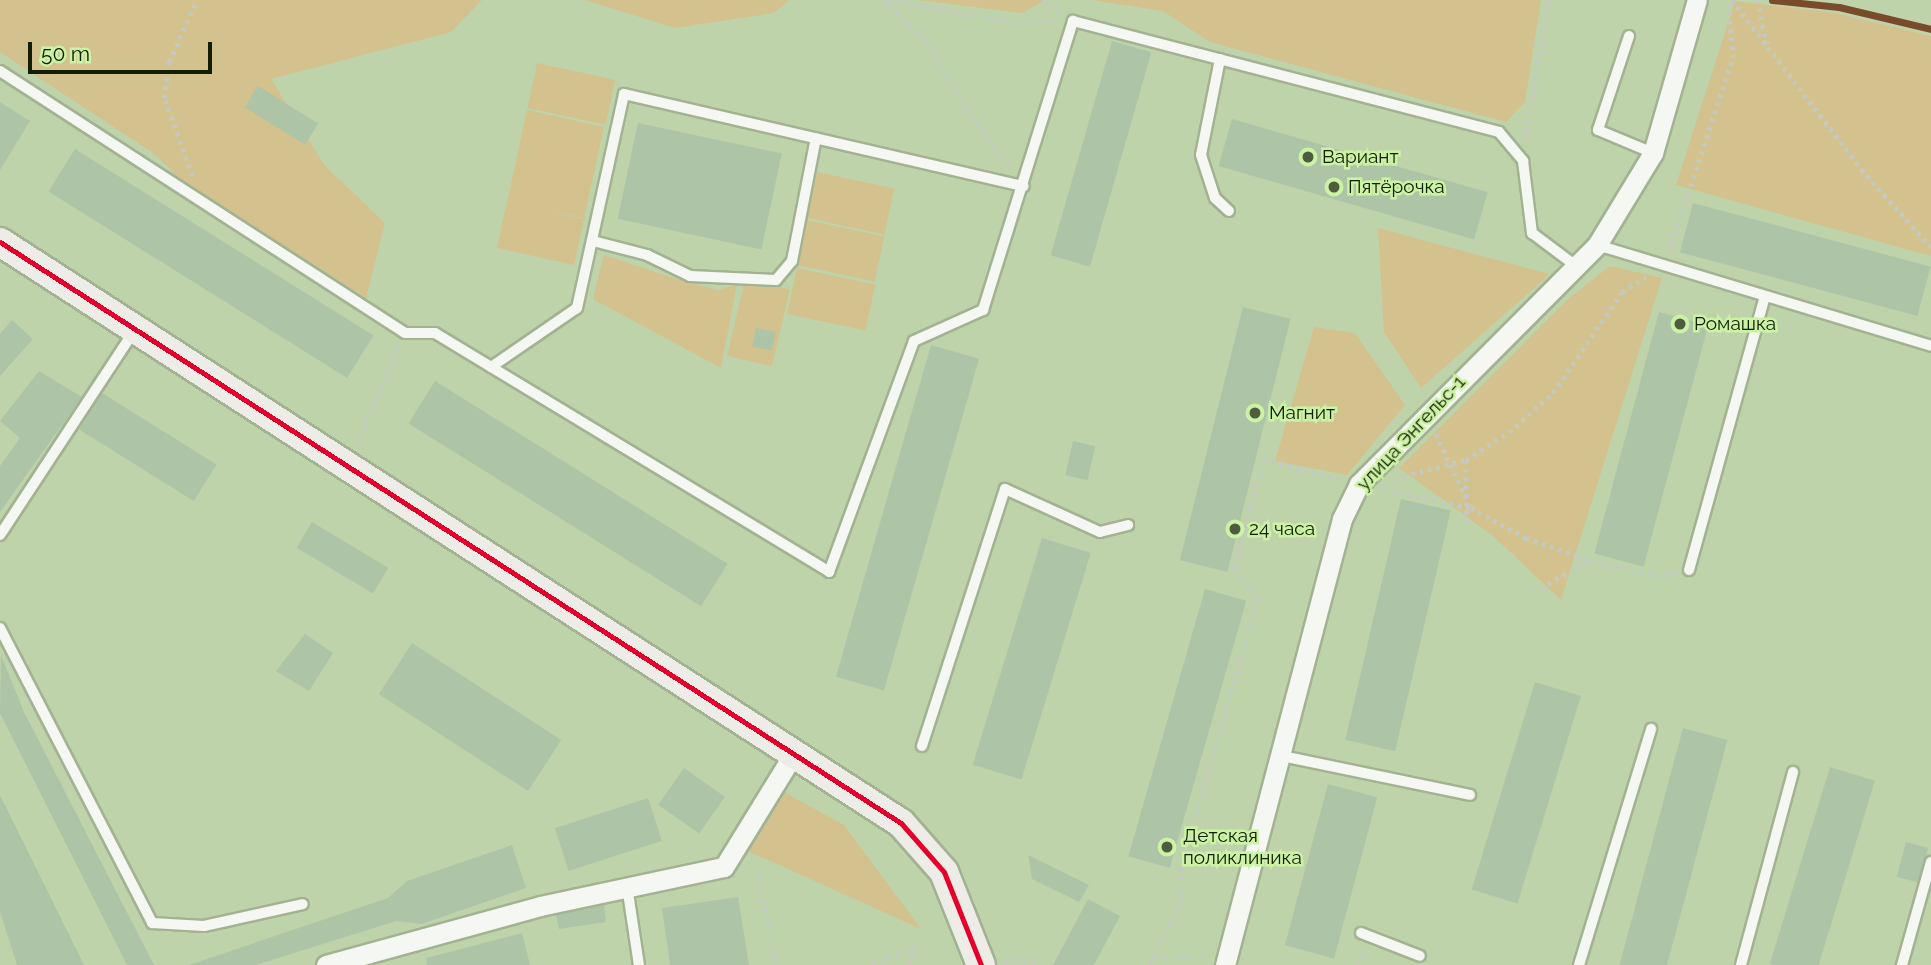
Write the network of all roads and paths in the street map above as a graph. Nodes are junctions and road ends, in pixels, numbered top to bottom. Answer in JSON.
{"nodes":[{"id":1,"x":197,"y":0,"type":"edge"},
{"id":2,"x":886,"y":0,"type":"edge"},
{"id":3,"x":1042,"y":0,"type":"edge"},
{"id":4,"x":1549,"y":0,"type":"edge"},
{"id":5,"x":1697,"y":0,"type":"edge"},
{"id":6,"x":1730,"y":0,"type":"edge"},
{"id":7,"x":1757,"y":0,"type":"edge"},
{"id":8,"x":1073,"y":21,"type":"junction"},
{"id":9,"x":1629,"y":36,"type":"dead end"},
{"id":10,"x":1768,"y":48,"type":"junction"},
{"id":11,"x":1220,"y":59,"type":"junction"},
{"id":12,"x":0,"y":71,"type":"edge"},
{"id":13,"x":816,"y":138,"type":"junction"},
{"id":14,"x":1653,"y":153,"type":"junction"},
{"id":15,"x":1523,"y":161,"type":"junction"},
{"id":16,"x":1024,"y":186,"type":"junction"},
{"id":17,"x":200,"y":201,"type":"junction"},
{"id":18,"x":1229,"y":211,"type":"dead end"},
{"id":19,"x":593,"y":241,"type":"junction"},
{"id":20,"x":0,"y":242,"type":"edge"},
{"id":21,"x":1597,"y":245,"type":"junction"},
{"id":22,"x":1931,"y":247,"type":"edge"},
{"id":23,"x":1576,"y":266,"type":"junction"},
{"id":24,"x":1664,"y":267,"type":"junction"},
{"id":25,"x":1764,"y":300,"type":"junction"},
{"id":26,"x":136,"y":328,"type":"junction"},
{"id":27,"x":405,"y":333,"type":"junction"},
{"id":28,"x":1931,"y":346,"type":"edge"},
{"id":29,"x":491,"y":367,"type":"junction"},
{"id":30,"x":1424,"y":414,"type":"junction"},
{"id":31,"x":352,"y":454,"type":"dead end"},
{"id":32,"x":1466,"y":460,"type":"junction"},
{"id":33,"x":1451,"y":466,"type":"junction"},
{"id":34,"x":1359,"y":484,"type":"junction"},
{"id":35,"x":1471,"y":508,"type":"junction"},
{"id":36,"x":1466,"y":523,"type":"dead end"},
{"id":37,"x":1128,"y":525,"type":"dead end"},
{"id":38,"x":0,"y":535,"type":"edge"},
{"id":39,"x":1590,"y":560,"type":"junction"},
{"id":40,"x":1689,"y":570,"type":"joint"},
{"id":41,"x":1533,"y":592,"type":"dead end"},
{"id":42,"x":0,"y":628,"type":"edge"},
{"id":43,"x":1651,"y":729,"type":"dead end"},
{"id":44,"x":922,"y":746,"type":"dead end"},
{"id":45,"x":794,"y":753,"type":"junction"},
{"id":46,"x":1282,"y":756,"type":"junction"},
{"id":47,"x":1793,"y":772,"type":"dead end"},
{"id":48,"x":1470,"y":795,"type":"dead end"},
{"id":49,"x":1931,"y":862,"type":"edge"},
{"id":50,"x":758,"y":874,"type":"dead end"},
{"id":51,"x":627,"y":886,"type":"junction"},
{"id":52,"x":303,"y":904,"type":"dead end"},
{"id":53,"x":1361,"y":933,"type":"dead end"},
{"id":54,"x":1420,"y":956,"type":"dead end"},
{"id":55,"x":1156,"y":958,"type":"junction"},
{"id":56,"x":1228,"y":961,"type":"edge"},
{"id":57,"x":326,"y":965,"type":"edge"},
{"id":58,"x":639,"y":965,"type":"edge"},
{"id":59,"x":776,"y":965,"type":"edge"},
{"id":60,"x":872,"y":965,"type":"edge"},
{"id":61,"x":908,"y":965,"type":"edge"},
{"id":62,"x":981,"y":965,"type":"edge"},
{"id":63,"x":989,"y":965,"type":"edge"},
{"id":64,"x":1036,"y":965,"type":"edge"},
{"id":65,"x":1150,"y":965,"type":"edge"},
{"id":66,"x":1579,"y":965,"type":"edge"},
{"id":67,"x":1741,"y":965,"type":"edge"},
{"id":68,"x":1902,"y":965,"type":"edge"}],
"edges":[{"from":1,"to":17,"type":"path"},
{"from":2,"to":8,"type":"path"},
{"from":2,"to":16,"type":"path"},
{"from":3,"to":8,"type":"path"},
{"from":4,"to":15,"type":"path"},
{"from":5,"to":14,"type":"street","name":"улица Энгельс-1"},
{"from":6,"to":10,"type":"path"},
{"from":6,"to":24,"type":"path"},
{"from":7,"to":10,"type":"path"},
{"from":8,"to":11,"type":"lane"},
{"from":8,"to":16,"type":"lane"},
{"from":9,"to":14,"type":"lane"},
{"from":10,"to":22,"type":"path"},
{"from":11,"to":15,"type":"lane"},
{"from":11,"to":18,"type":"lane"},
{"from":12,"to":17,"type":"lane"},
{"from":13,"to":16,"type":"lane"},
{"from":13,"to":19,"type":"lane"},
{"from":13,"to":19,"type":"lane"},
{"from":14,"to":21,"type":"street","name":"улица Энгельс-1"},
{"from":15,"to":23,"type":"lane"},
{"from":16,"to":29,"type":"lane"},
{"from":17,"to":27,"type":"lane"},
{"from":19,"to":29,"type":"lane"},
{"from":20,"to":26,"type":"main road"},
{"from":21,"to":23,"type":"street","name":"улица Энгельс-1"},
{"from":21,"to":24,"type":"lane"},
{"from":23,"to":30,"type":"street","name":"улица Энгельс-1"},
{"from":24,"to":25,"type":"lane"},
{"from":24,"to":32,"type":"path"},
{"from":25,"to":28,"type":"lane"},
{"from":25,"to":40,"type":"lane"},
{"from":26,"to":38,"type":"lane"},
{"from":26,"to":45,"type":"main road"},
{"from":27,"to":29,"type":"lane"},
{"from":27,"to":31,"type":"path"},
{"from":30,"to":33,"type":"path"},
{"from":30,"to":34,"type":"street","name":"улица Энгельс-1"},
{"from":32,"to":33,"type":"path"},
{"from":32,"to":35,"type":"path"},
{"from":33,"to":34,"type":"path"},
{"from":33,"to":35,"type":"path"},
{"from":34,"to":35,"type":"path"},
{"from":34,"to":46,"type":"street","name":"улица Энгельс-1"},
{"from":34,"to":55,"type":"path"},
{"from":35,"to":36,"type":"path"},
{"from":35,"to":39,"type":"path"},
{"from":37,"to":44,"type":"lane"},
{"from":39,"to":40,"type":"path"},
{"from":39,"to":41,"type":"path"},
{"from":42,"to":52,"type":"lane"},
{"from":43,"to":66,"type":"lane"},
{"from":45,"to":51,"type":"street"},
{"from":45,"to":62,"type":"main road"},
{"from":46,"to":48,"type":"lane"},
{"from":46,"to":56,"type":"street","name":"улица Энгельс-1"},
{"from":47,"to":67,"type":"lane"},
{"from":49,"to":68,"type":"lane"},
{"from":50,"to":59,"type":"path"},
{"from":51,"to":57,"type":"street"},
{"from":51,"to":58,"type":"lane"},
{"from":53,"to":54,"type":"lane"},
{"from":55,"to":56,"type":"path"},
{"from":55,"to":65,"type":"path"},
{"from":60,"to":61,"type":"path"},
{"from":63,"to":64,"type":"path"}]}
